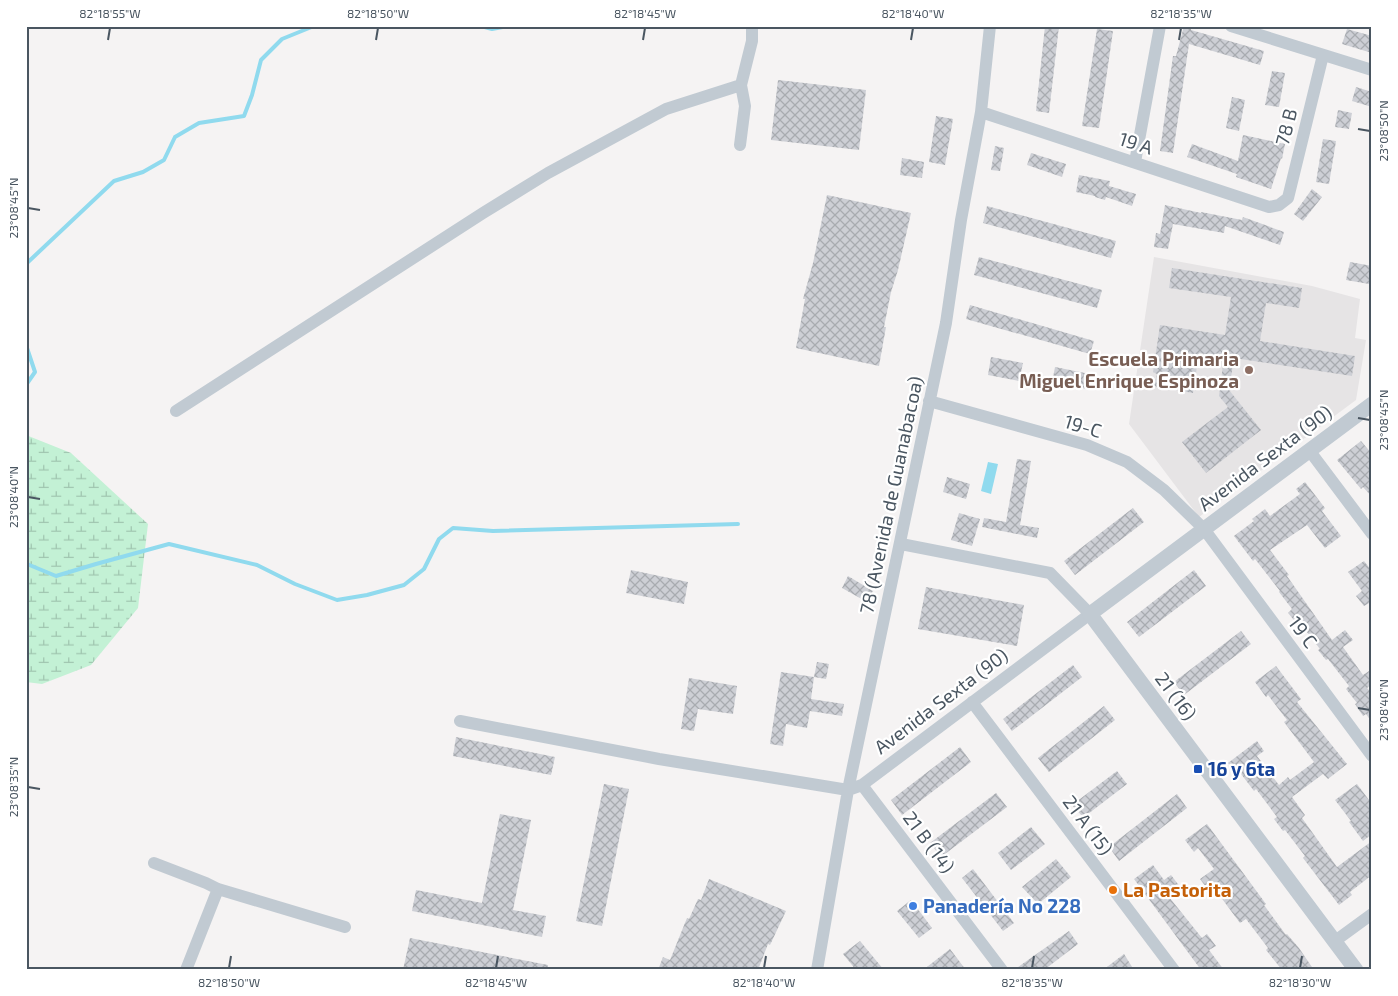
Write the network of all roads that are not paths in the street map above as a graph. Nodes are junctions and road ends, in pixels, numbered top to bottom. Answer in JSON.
{"nodes":[{"id":1,"x":752,"y":26,"type":"edge"},
{"id":2,"x":990,"y":26,"type":"edge"},
{"id":3,"x":1160,"y":26,"type":"edge"},
{"id":4,"x":1231,"y":26,"type":"edge"},
{"id":5,"x":1324,"y":55,"type":"junction"},
{"id":6,"x":1372,"y":70,"type":"edge"},
{"id":7,"x":741,"y":85,"type":"junction"},
{"id":8,"x":981,"y":112,"type":"junction"},
{"id":9,"x":740,"y":145,"type":"dead end"},
{"id":10,"x":1136,"y":162,"type":"junction"},
{"id":11,"x":1279,"y":205,"type":"joint"},
{"id":12,"x":929,"y":401,"type":"junction"},
{"id":13,"x":1372,"y":404,"type":"edge"},
{"id":14,"x":176,"y":411,"type":"dead end"},
{"id":15,"x":1309,"y":450,"type":"junction"},
{"id":16,"x":1204,"y":529,"type":"junction"},
{"id":17,"x":1372,"y":534,"type":"edge"},
{"id":18,"x":901,"y":544,"type":"junction"},
{"id":19,"x":1090,"y":614,"type":"junction"},
{"id":20,"x":972,"y":702,"type":"junction"},
{"id":21,"x":460,"y":721,"type":"dead end"},
{"id":22,"x":1372,"y":756,"type":"edge"},
{"id":23,"x":862,"y":785,"type":"junction"},
{"id":24,"x":848,"y":790,"type":"junction"},
{"id":25,"x":154,"y":863,"type":"dead end"},
{"id":26,"x":218,"y":890,"type":"junction"},
{"id":27,"x":1372,"y":914,"type":"edge"},
{"id":28,"x":346,"y":927,"type":"dead end"},
{"id":29,"x":1335,"y":941,"type":"junction"},
{"id":30,"x":186,"y":970,"type":"edge"},
{"id":31,"x":817,"y":970,"type":"edge"},
{"id":32,"x":1002,"y":970,"type":"edge"},
{"id":33,"x":1174,"y":970,"type":"edge"},
{"id":34,"x":1356,"y":970,"type":"edge"}],
"edges":[{"from":1,"to":7,"type":"street"},
{"from":2,"to":8,"type":"street","name":"78 (Avenida de Guanabacoa)"},
{"from":3,"to":10,"type":"street"},
{"from":4,"to":5,"type":"street"},
{"from":5,"to":6,"type":"street"},
{"from":5,"to":11,"type":"street","name":"78 B"},
{"from":7,"to":9,"type":"street"},
{"from":7,"to":14,"type":"street"},
{"from":8,"to":10,"type":"street","name":"19 A"},
{"from":8,"to":12,"type":"street","name":"78 (Avenida de Guanabacoa)"},
{"from":10,"to":11,"type":"street","name":"19 A"},
{"from":12,"to":16,"type":"street","name":"19-C"},
{"from":12,"to":18,"type":"street","name":"78 (Avenida de Guanabacoa)"},
{"from":13,"to":15,"type":"street","name":"Avenida Sexta (90)"},
{"from":15,"to":16,"type":"street","name":"Avenida Sexta (90)"},
{"from":15,"to":17,"type":"street"},
{"from":16,"to":19,"type":"street","name":"Avenida Sexta (90)"},
{"from":16,"to":22,"type":"street","name":"19 C"},
{"from":18,"to":19,"type":"street","name":"21 (16)"},
{"from":18,"to":24,"type":"street","name":"78 (Avenida de Guanabacoa)"},
{"from":19,"to":20,"type":"street","name":"Avenida Sexta (90)"},
{"from":19,"to":29,"type":"street","name":"21 (16)"},
{"from":20,"to":23,"type":"street","name":"Avenida Sexta (90)"},
{"from":20,"to":33,"type":"street","name":"21 A (15)"},
{"from":21,"to":24,"type":"street","name":"Avenida Sexta (90)"},
{"from":23,"to":24,"type":"street","name":"Avenida Sexta (90)"},
{"from":23,"to":32,"type":"street","name":"21 B (14)"},
{"from":24,"to":31,"type":"street","name":"78 (Avenida de Guanabacoa)"},
{"from":25,"to":26,"type":"street"},
{"from":26,"to":28,"type":"street"},
{"from":26,"to":30,"type":"street"},
{"from":27,"to":29,"type":"street"},
{"from":29,"to":34,"type":"street","name":"21 (16)"}]}
